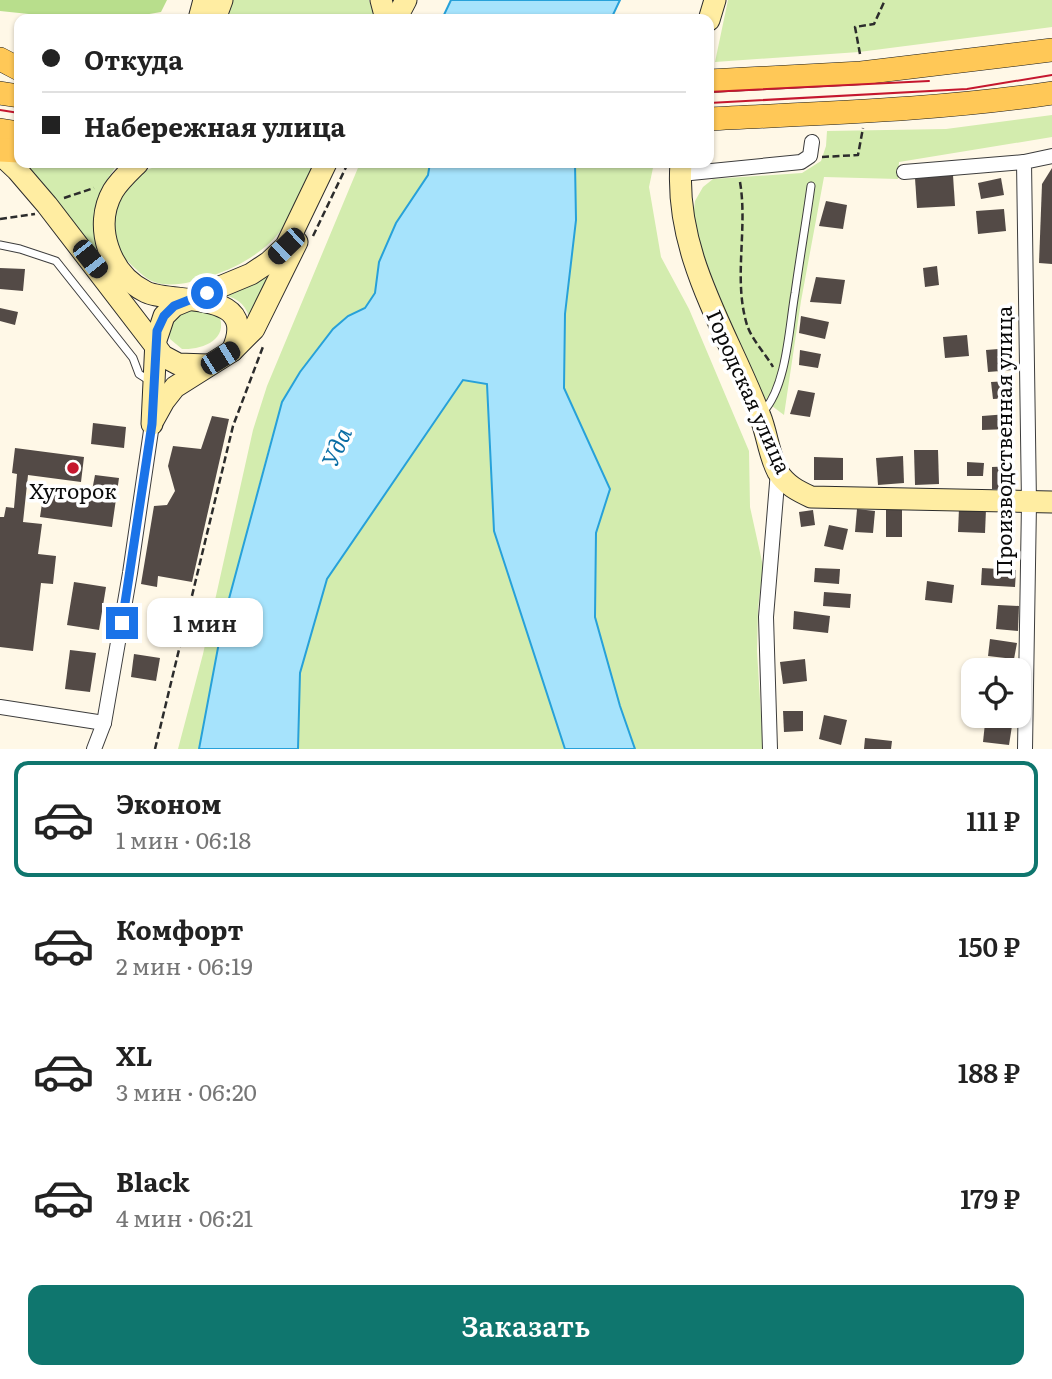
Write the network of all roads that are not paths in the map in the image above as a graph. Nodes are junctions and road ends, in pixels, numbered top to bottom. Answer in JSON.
{"nodes":[{"id":1,"x":381,"y":0,"type":"edge"},
{"id":2,"x":401,"y":11,"type":"edge"},
{"id":3,"x":1052,"y":50,"type":"edge"},
{"id":4,"x":714,"y":81,"type":"edge"},
{"id":5,"x":1052,"y":93,"type":"edge"},
{"id":6,"x":714,"y":119,"type":"edge"},
{"id":7,"x":812,"y":142,"type":"dead end"},
{"id":8,"x":0,"y":152,"type":"edge"},
{"id":9,"x":1052,"y":156,"type":"edge"},
{"id":10,"x":1024,"y":162,"type":"junction"},
{"id":11,"x":14,"y":167,"type":"edge"},
{"id":12,"x":15,"y":168,"type":"edge"},
{"id":13,"x":133,"y":168,"type":"edge"},
{"id":14,"x":324,"y":168,"type":"edge"},
{"id":15,"x":333,"y":168,"type":"edge"},
{"id":16,"x":681,"y":168,"type":"edge"},
{"id":17,"x":904,"y":172,"type":"dead end"},
{"id":18,"x":811,"y":186,"type":"road end"},
{"id":19,"x":0,"y":245,"type":"edge"},
{"id":20,"x":192,"y":298,"type":"junction"},
{"id":21,"x":156,"y":349,"type":"junction"},
{"id":22,"x":232,"y":351,"type":"junction"},
{"id":23,"x":208,"y":365,"type":"junction"},
{"id":24,"x":154,"y":383,"type":"junction"},
{"id":25,"x":760,"y":415,"type":"junction"},
{"id":26,"x":152,"y":424,"type":"junction"},
{"id":27,"x":778,"y":471,"type":"junction"},
{"id":28,"x":1052,"y":502,"type":"edge"},
{"id":29,"x":1029,"y":503,"type":"junction"},
{"id":30,"x":0,"y":707,"type":"edge"},
{"id":31,"x":104,"y":723,"type":"junction"},
{"id":32,"x":94,"y":749,"type":"edge"},
{"id":33,"x":770,"y":749,"type":"edge"},
{"id":34,"x":1024,"y":749,"type":"edge"}],
"edges":[{"from":1,"to":2,"type":"main road"},
{"from":3,"to":4,"type":"main road"},
{"from":5,"to":6,"type":"main road"},
{"from":7,"to":16,"type":"street"},
{"from":8,"to":11,"type":"main road"},
{"from":9,"to":10,"type":"street"},
{"from":10,"to":17,"type":"street"},
{"from":10,"to":29,"type":"street","name":"Производственная улица"},
{"from":12,"to":21,"type":"main road"},
{"from":13,"to":20,"type":"main road"},
{"from":14,"to":20,"type":"main road"},
{"from":15,"to":22,"type":"main road"},
{"from":16,"to":25,"type":"main road","name":"Городская улица"},
{"from":18,"to":25,"type":"lane"},
{"from":19,"to":24,"type":"lane"},
{"from":20,"to":21,"type":"main road"},
{"from":20,"to":22,"type":"main road"},
{"from":21,"to":23,"type":"main road"},
{"from":21,"to":24,"type":"main road"},
{"from":22,"to":23,"type":"main road"},
{"from":23,"to":26,"type":"main road"},
{"from":24,"to":26,"type":"main road"},
{"from":25,"to":27,"type":"main road","name":"Городская улица"},
{"from":26,"to":31,"type":"street"},
{"from":27,"to":29,"type":"main road","name":"Городская улица"},
{"from":27,"to":33,"type":"street"},
{"from":28,"to":29,"type":"main road","name":"Городская улица"},
{"from":29,"to":34,"type":"street","name":"Производственная улица"},
{"from":30,"to":31,"type":"street"},
{"from":31,"to":32,"type":"street"}]}
